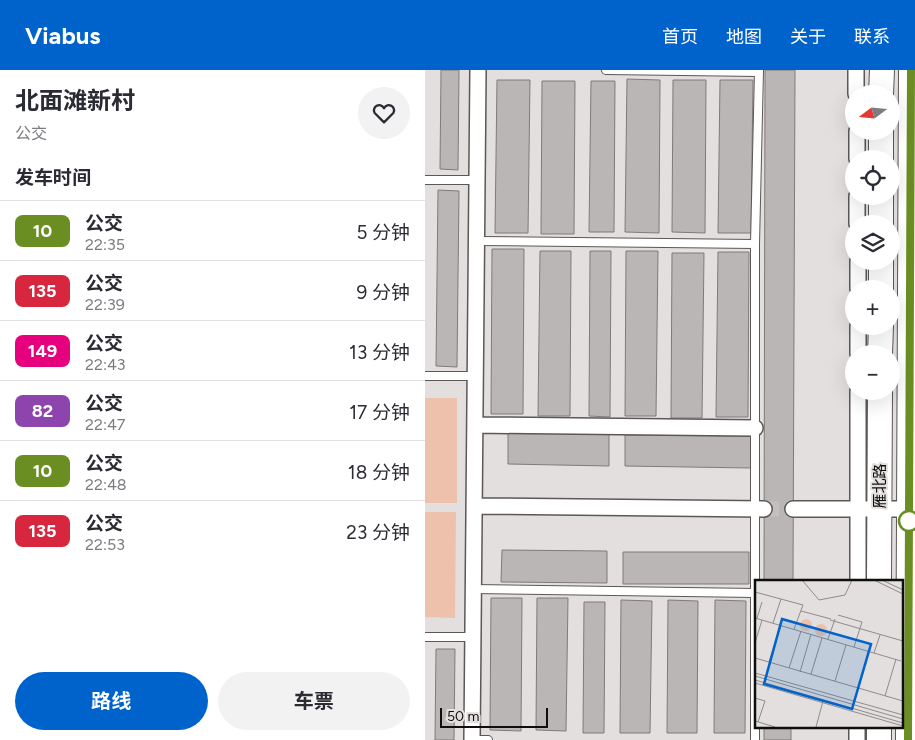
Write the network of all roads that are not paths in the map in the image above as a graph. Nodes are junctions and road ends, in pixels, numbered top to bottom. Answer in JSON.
{"nodes":[{"id":1,"x":478,"y":70,"type":"edge"},
{"id":2,"x":605,"y":70,"type":"edge"},
{"id":3,"x":856,"y":70,"type":"edge"},
{"id":4,"x":882,"y":70,"type":"edge"},
{"id":5,"x":911,"y":70,"type":"edge"},
{"id":6,"x":759,"y":71,"type":"edge"},
{"id":7,"x":856,"y":85,"type":"edge"},
{"id":8,"x":881,"y":85,"type":"edge"},
{"id":9,"x":425,"y":180,"type":"edge"},
{"id":10,"x":477,"y":180,"type":"junction"},
{"id":11,"x":476,"y":241,"type":"junction"},
{"id":12,"x":755,"y":244,"type":"junction"},
{"id":13,"x":905,"y":289,"type":"edge"},
{"id":14,"x":425,"y":376,"type":"edge"},
{"id":15,"x":475,"y":376,"type":"junction"},
{"id":16,"x":859,"y":400,"type":"edge"},
{"id":17,"x":879,"y":400,"type":"edge"},
{"id":18,"x":475,"y":424,"type":"junction"},
{"id":19,"x":755,"y":428,"type":"junction"},
{"id":20,"x":474,"y":506,"type":"junction"},
{"id":21,"x":759,"y":509,"type":"junction"},
{"id":22,"x":793,"y":509,"type":"tunnel mouth"},
{"id":23,"x":869,"y":510,"type":"junction"},
{"id":24,"x":912,"y":510,"type":"edge"},
{"id":25,"x":756,"y":580,"type":"edge"},
{"id":26,"x":858,"y":580,"type":"edge"},
{"id":27,"x":879,"y":580,"type":"edge"},
{"id":28,"x":473,"y":589,"type":"junction"},
{"id":29,"x":755,"y":593,"type":"joint"},
{"id":30,"x":425,"y":637,"type":"edge"},
{"id":31,"x":473,"y":637,"type":"junction"},
{"id":32,"x":472,"y":740,"type":"edge"},
{"id":33,"x":488,"y":740,"type":"edge"},
{"id":34,"x":755,"y":740,"type":"edge"},
{"id":35,"x":907,"y":740,"type":"edge"}],
"edges":[{"from":1,"to":10,"type":"street"},
{"from":2,"to":6,"type":"lane"},
{"from":3,"to":7,"type":"street"},
{"from":4,"to":8,"type":"main road"},
{"from":5,"to":13,"type":"main road","name":"雁北路"},
{"from":6,"to":12,"type":"lane"},
{"from":9,"to":10,"type":"lane"},
{"from":10,"to":11,"type":"street"},
{"from":11,"to":12,"type":"lane"},
{"from":11,"to":15,"type":"street"},
{"from":12,"to":19,"type":"lane"},
{"from":13,"to":24,"type":"main road","name":"雁北路"},
{"from":14,"to":15,"type":"lane"},
{"from":15,"to":18,"type":"street"},
{"from":16,"to":23,"type":"street"},
{"from":17,"to":23,"type":"main road","name":"雁北路"},
{"from":18,"to":19,"type":"street"},
{"from":18,"to":20,"type":"street"},
{"from":19,"to":21,"type":"lane"},
{"from":20,"to":21,"type":"street"},
{"from":20,"to":28,"type":"street"},
{"from":21,"to":25,"type":"lane"},
{"from":22,"to":23,"type":"street"},
{"from":23,"to":24,"type":"street"},
{"from":23,"to":26,"type":"street"},
{"from":23,"to":27,"type":"main road","name":"雁北路"},
{"from":24,"to":35,"type":"main road","name":"雁北路"},
{"from":28,"to":29,"type":"lane"},
{"from":28,"to":31,"type":"street"},
{"from":29,"to":34,"type":"lane"},
{"from":30,"to":31,"type":"lane"},
{"from":31,"to":32,"type":"street"},
{"from":32,"to":33,"type":"lane"}]}
